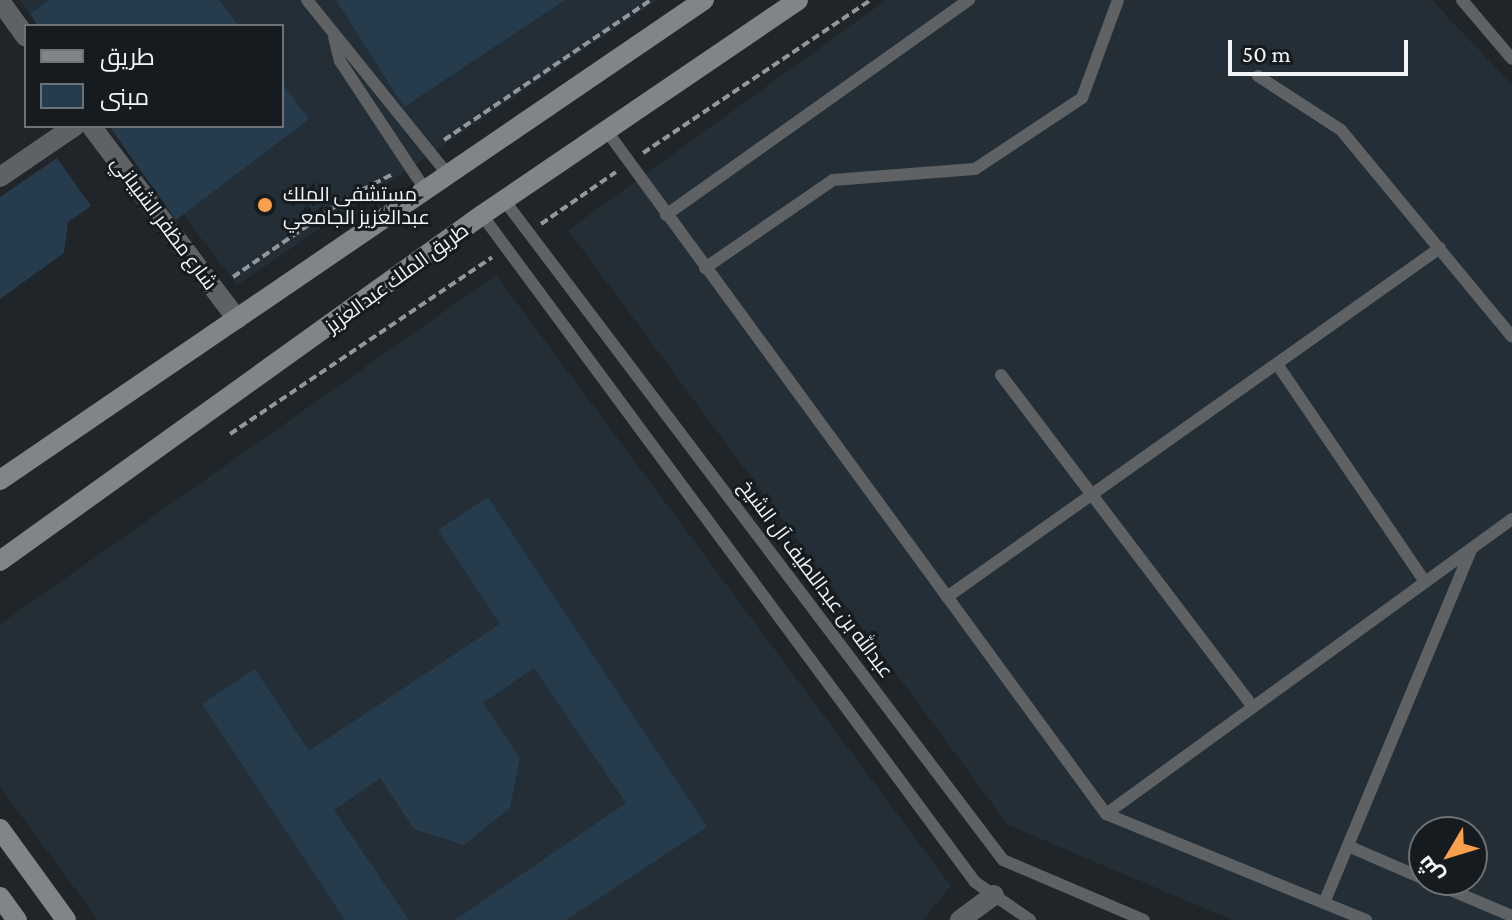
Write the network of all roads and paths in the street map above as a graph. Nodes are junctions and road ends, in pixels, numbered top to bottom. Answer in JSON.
{"nodes":[{"id":1,"x":307,"y":0,"type":"edge"},
{"id":2,"x":651,"y":0,"type":"edge"},
{"id":3,"x":704,"y":0,"type":"edge"},
{"id":4,"x":798,"y":0,"type":"edge"},
{"id":5,"x":871,"y":0,"type":"edge"},
{"id":6,"x":969,"y":0,"type":"edge"},
{"id":7,"x":1118,"y":0,"type":"edge"},
{"id":8,"x":1462,"y":0,"type":"edge"},
{"id":9,"x":0,"y":1,"type":"edge"},
{"id":10,"x":24,"y":34,"type":"edge"},
{"id":11,"x":334,"y":37,"type":"junction"},
{"id":12,"x":1512,"y":59,"type":"edge"},
{"id":13,"x":1258,"y":76,"type":"dead end"},
{"id":14,"x":72,"y":128,"type":"edge"},
{"id":15,"x":93,"y":128,"type":"edge"},
{"id":16,"x":606,"y":130,"type":"junction"},
{"id":17,"x":429,"y":150,"type":"junction"},
{"id":18,"x":629,"y":163,"type":"junction"},
{"id":19,"x":408,"y":164,"type":"junction"},
{"id":20,"x":448,"y":175,"type":"junction"},
{"id":21,"x":0,"y":177,"type":"edge"},
{"id":22,"x":426,"y":191,"type":"junction"},
{"id":23,"x":504,"y":200,"type":"junction"},
{"id":24,"x":482,"y":215,"type":"junction"},
{"id":25,"x":666,"y":215,"type":"junction"},
{"id":26,"x":536,"y":228,"type":"dead end"},
{"id":27,"x":1440,"y":248,"type":"junction"},
{"id":28,"x":497,"y":253,"type":"dead end"},
{"id":29,"x":705,"y":268,"type":"junction"},
{"id":30,"x":215,"y":290,"type":"junction"},
{"id":31,"x":237,"y":319,"type":"junction"},
{"id":32,"x":1512,"y":337,"type":"edge"},
{"id":33,"x":1277,"y":364,"type":"junction"},
{"id":34,"x":1001,"y":375,"type":"dead end"},
{"id":35,"x":230,"y":434,"type":"dead end"},
{"id":36,"x":0,"y":480,"type":"edge"},
{"id":37,"x":1094,"y":493,"type":"junction"},
{"id":38,"x":1512,"y":519,"type":"edge"},
{"id":39,"x":1472,"y":547,"type":"junction"},
{"id":40,"x":0,"y":561,"type":"edge"},
{"id":41,"x":1425,"y":582,"type":"junction"},
{"id":42,"x":947,"y":597,"type":"junction"},
{"id":43,"x":1253,"y":707,"type":"junction"},
{"id":44,"x":1106,"y":814,"type":"junction"},
{"id":45,"x":0,"y":829,"type":"edge"},
{"id":46,"x":1348,"y":846,"type":"junction"},
{"id":47,"x":1408,"y":872,"type":"edge"},
{"id":48,"x":994,"y":895,"type":"junction"},
{"id":49,"x":1464,"y":896,"type":"edge"},
{"id":50,"x":0,"y":897,"type":"edge"},
{"id":51,"x":1324,"y":903,"type":"junction"},
{"id":52,"x":1512,"y":916,"type":"edge"},
{"id":53,"x":17,"y":920,"type":"edge"},
{"id":54,"x":66,"y":920,"type":"edge"},
{"id":55,"x":960,"y":920,"type":"edge"},
{"id":56,"x":1030,"y":920,"type":"edge"},
{"id":57,"x":1144,"y":920,"type":"edge"},
{"id":58,"x":1366,"y":920,"type":"edge"}],
"edges":[{"from":1,"to":11,"type":"lane"},
{"from":2,"to":17,"type":"path"},
{"from":3,"to":20,"type":"main road"},
{"from":4,"to":16,"type":"main road","name":"طريق الملك عبدالعزيز"},
{"from":5,"to":18,"type":"path"},
{"from":6,"to":25,"type":"lane"},
{"from":7,"to":29,"type":"lane"},
{"from":8,"to":12,"type":"lane"},
{"from":9,"to":10,"type":"street"},
{"from":11,"to":17,"type":"lane"},
{"from":11,"to":19,"type":"lane"},
{"from":13,"to":27,"type":"lane"},
{"from":14,"to":21,"type":"street"},
{"from":15,"to":30,"type":"street","name":"شارع مظفر الشيباني"},
{"from":16,"to":18,"type":"lane"},
{"from":16,"to":23,"type":"main road","name":"طريق الملك عبدالعزيز"},
{"from":17,"to":20,"type":"lane"},
{"from":18,"to":25,"type":"lane"},
{"from":18,"to":26,"type":"path"},
{"from":19,"to":22,"type":"lane"},
{"from":19,"to":30,"type":"path"},
{"from":20,"to":22,"type":"main road"},
{"from":22,"to":31,"type":"main road"},
{"from":23,"to":24,"type":"main road","name":"طريق الملك عبدالعزيز"},
{"from":23,"to":57,"type":"lane","name":"عبدالله بن عبداللطيف آل الشيخ"},
{"from":24,"to":40,"type":"main road","name":"طريق الملك عبدالعزيز"},
{"from":24,"to":48,"type":"lane"},
{"from":25,"to":29,"type":"lane"},
{"from":27,"to":32,"type":"lane"},
{"from":27,"to":33,"type":"lane"},
{"from":28,"to":35,"type":"path"},
{"from":29,"to":42,"type":"lane"},
{"from":30,"to":31,"type":"street","name":"شارع مظفر الشيباني"},
{"from":31,"to":36,"type":"main road"},
{"from":33,"to":37,"type":"lane"},
{"from":33,"to":41,"type":"lane"},
{"from":34,"to":37,"type":"lane"},
{"from":37,"to":42,"type":"lane"},
{"from":37,"to":43,"type":"lane"},
{"from":38,"to":39,"type":"lane"},
{"from":39,"to":41,"type":"lane"},
{"from":39,"to":46,"type":"lane"},
{"from":41,"to":43,"type":"lane"},
{"from":42,"to":44,"type":"lane"},
{"from":43,"to":44,"type":"lane"},
{"from":44,"to":51,"type":"lane"},
{"from":45,"to":54,"type":"main road"},
{"from":46,"to":47,"type":"lane"},
{"from":46,"to":51,"type":"lane"},
{"from":48,"to":55,"type":"street"},
{"from":48,"to":56,"type":"lane"},
{"from":49,"to":52,"type":"lane"},
{"from":50,"to":53,"type":"main road"},
{"from":51,"to":58,"type":"lane"}]}
